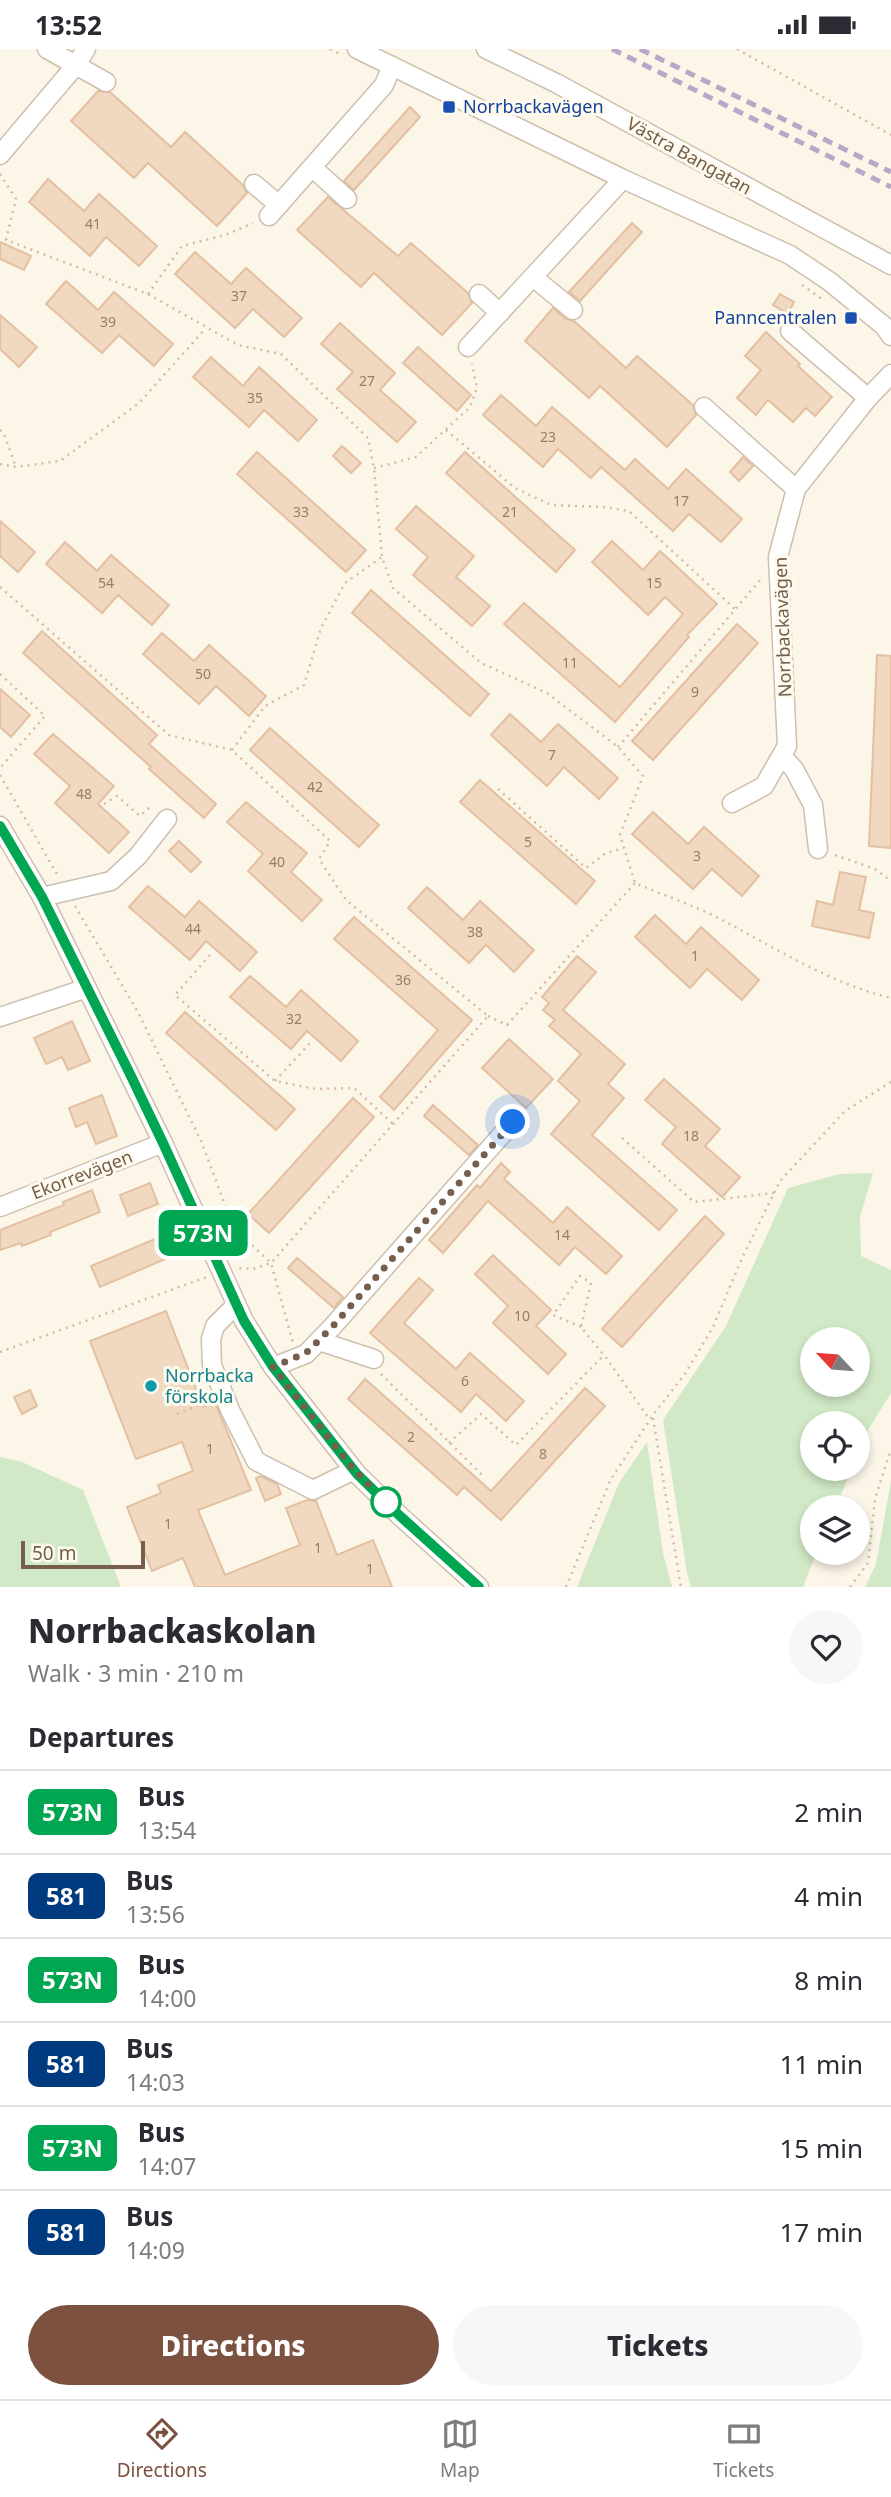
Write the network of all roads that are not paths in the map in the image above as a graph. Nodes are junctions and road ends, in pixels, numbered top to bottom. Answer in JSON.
{"nodes":[{"id":1,"x":47,"y":49,"type":"edge"},
{"id":2,"x":86,"y":49,"type":"edge"},
{"id":3,"x":357,"y":49,"type":"edge"},
{"id":4,"x":486,"y":49,"type":"edge"},
{"id":5,"x":76,"y":65,"type":"junction"},
{"id":6,"x":392,"y":66,"type":"junction"},
{"id":7,"x":106,"y":82,"type":"dead end"},
{"id":8,"x":0,"y":155,"type":"edge"},
{"id":9,"x":313,"y":168,"type":"junction"},
{"id":10,"x":623,"y":179,"type":"junction"},
{"id":11,"x":254,"y":184,"type":"dead end"},
{"id":12,"x":347,"y":199,"type":"dead end"},
{"id":13,"x":891,"y":265,"type":"edge"},
{"id":14,"x":533,"y":277,"type":"junction"},
{"id":15,"x":479,"y":294,"type":"dead end"},
{"id":16,"x":573,"y":310,"type":"dead end"},
{"id":17,"x":500,"y":313,"type":"junction"},
{"id":18,"x":790,"y":331,"type":"dead end"},
{"id":19,"x":891,"y":336,"type":"edge"},
{"id":20,"x":468,"y":347,"type":"road end"},
{"id":21,"x":891,"y":374,"type":"edge"},
{"id":22,"x":868,"y":398,"type":"junction"},
{"id":23,"x":704,"y":407,"type":"dead end"},
{"id":24,"x":796,"y":489,"type":"junction"},
{"id":25,"x":782,"y":757,"type":"junction"},
{"id":26,"x":733,"y":803,"type":"dead end"},
{"id":27,"x":167,"y":820,"type":"dead end"},
{"id":28,"x":0,"y":826,"type":"edge"},
{"id":29,"x":818,"y":849,"type":"road end"},
{"id":30,"x":42,"y":897,"type":"junction"},
{"id":31,"x":87,"y":988,"type":"junction"},
{"id":32,"x":0,"y":1017,"type":"edge"},
{"id":33,"x":513,"y":1122,"type":"dead end"},
{"id":34,"x":163,"y":1143,"type":"junction"},
{"id":35,"x":0,"y":1207,"type":"edge"},
{"id":36,"x":236,"y":1305,"type":"junction"},
{"id":37,"x":318,"y":1341,"type":"junction"},
{"id":38,"x":273,"y":1367,"type":"junction"},
{"id":39,"x":377,"y":1367,"type":"road end"},
{"id":40,"x":354,"y":1470,"type":"junction"},
{"id":41,"x":480,"y":1587,"type":"edge"}],
"edges":[{"from":1,"to":5,"type":"street"},
{"from":2,"to":5,"type":"street"},
{"from":3,"to":6,"type":"street"},
{"from":4,"to":13,"type":"street","name":"Västra Bangatan"},
{"from":5,"to":7,"type":"street"},
{"from":5,"to":8,"type":"street"},
{"from":6,"to":9,"type":"street"},
{"from":6,"to":10,"type":"street"},
{"from":9,"to":11,"type":"street"},
{"from":9,"to":12,"type":"street"},
{"from":10,"to":14,"type":"street"},
{"from":10,"to":19,"type":"street"},
{"from":14,"to":16,"type":"street"},
{"from":14,"to":17,"type":"street"},
{"from":15,"to":17,"type":"street"},
{"from":17,"to":20,"type":"street"},
{"from":18,"to":22,"type":"street"},
{"from":21,"to":22,"type":"street","name":"Norrbackavägen"},
{"from":22,"to":24,"type":"street","name":"Norrbackavägen"},
{"from":23,"to":24,"type":"street"},
{"from":24,"to":25,"type":"street","name":"Norrbackavägen"},
{"from":25,"to":26,"type":"street","name":"Norrbackavägen"},
{"from":25,"to":29,"type":"street"},
{"from":27,"to":30,"type":"street"},
{"from":28,"to":30,"type":"street"},
{"from":30,"to":31,"type":"street"},
{"from":31,"to":32,"type":"street"},
{"from":31,"to":34,"type":"street"},
{"from":33,"to":37,"type":"street"},
{"from":34,"to":35,"type":"street","name":"Ekorrevägen"},
{"from":34,"to":36,"type":"street"},
{"from":36,"to":38,"type":"street"},
{"from":36,"to":40,"type":"street"},
{"from":37,"to":38,"type":"street"},
{"from":37,"to":39,"type":"street"},
{"from":38,"to":40,"type":"street"},
{"from":40,"to":41,"type":"street"}]}
